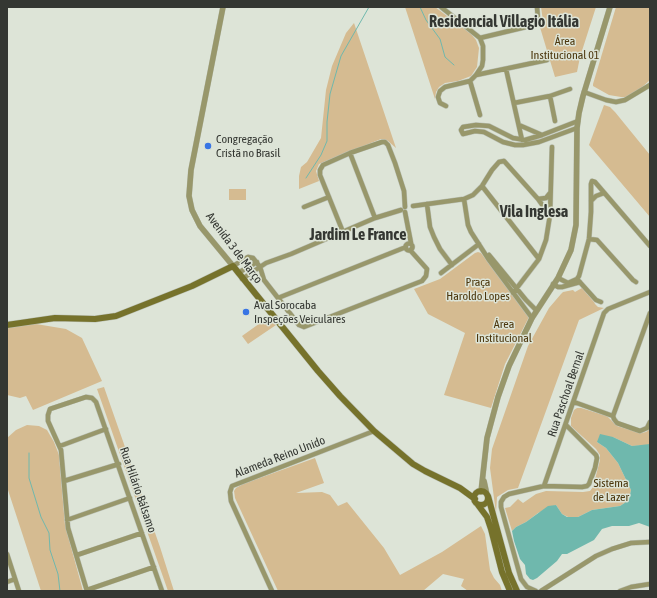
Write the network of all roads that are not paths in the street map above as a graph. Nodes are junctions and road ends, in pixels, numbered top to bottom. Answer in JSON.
{"nodes":[{"id":1,"x":223,"y":7,"type":"edge"},
{"id":2,"x":449,"y":7,"type":"edge"},
{"id":3,"x":537,"y":7,"type":"edge"},
{"id":4,"x":610,"y":7,"type":"edge"},
{"id":5,"x":442,"y":8,"type":"edge"},
{"id":6,"x":480,"y":38,"type":"junction"},
{"id":7,"x":547,"y":60,"type":"dead end"},
{"id":8,"x":482,"y":66,"type":"junction"},
{"id":9,"x":506,"y":69,"type":"junction"},
{"id":10,"x":490,"y":72,"type":"junction"},
{"id":11,"x":476,"y":75,"type":"junction"},
{"id":12,"x":470,"y":81,"type":"junction"},
{"id":13,"x":650,"y":85,"type":"edge"},
{"id":14,"x":570,"y":89,"type":"dead end"},
{"id":15,"x":584,"y":92,"type":"junction"},
{"id":16,"x":550,"y":96,"type":"junction"},
{"id":17,"x":514,"y":103,"type":"junction"},
{"id":18,"x":446,"y":106,"type":"dead end"},
{"id":19,"x":480,"y":115,"type":"dead end"},
{"id":20,"x":555,"y":121,"type":"dead end"},
{"id":21,"x":578,"y":121,"type":"junction"},
{"id":22,"x":519,"y":125,"type":"junction"},
{"id":23,"x":489,"y":126,"type":"junction"},
{"id":24,"x":577,"y":128,"type":"junction"},
{"id":25,"x":542,"y":135,"type":"junction"},
{"id":26,"x":492,"y":136,"type":"junction"},
{"id":27,"x":512,"y":138,"type":"junction"},
{"id":28,"x":522,"y":140,"type":"junction"},
{"id":29,"x":552,"y":147,"type":"dead end"},
{"id":30,"x":350,"y":153,"type":"junction"},
{"id":31,"x":482,"y":186,"type":"junction"},
{"id":32,"x":550,"y":193,"type":"junction"},
{"id":33,"x":604,"y":194,"type":"junction"},
{"id":34,"x":329,"y":197,"type":"junction"},
{"id":35,"x":464,"y":199,"type":"junction"},
{"id":36,"x":538,"y":199,"type":"junction"},
{"id":37,"x":591,"y":201,"type":"junction"},
{"id":38,"x":427,"y":204,"type":"junction"},
{"id":39,"x":413,"y":206,"type":"dead end"},
{"id":40,"x":304,"y":207,"type":"dead end"},
{"id":41,"x":404,"y":210,"type":"junction"},
{"id":42,"x":550,"y":216,"type":"junction"},
{"id":43,"x":375,"y":218,"type":"junction"},
{"id":44,"x":343,"y":232,"type":"junction"},
{"id":45,"x":589,"y":239,"type":"junction"},
{"id":46,"x":478,"y":243,"type":"junction"},
{"id":47,"x":650,"y":246,"type":"edge"},
{"id":48,"x":408,"y":248,"type":"junction"},
{"id":49,"x":539,"y":259,"type":"junction"},
{"id":50,"x":257,"y":262,"type":"junction"},
{"id":51,"x":452,"y":265,"type":"junction"},
{"id":52,"x":233,"y":266,"type":"junction"},
{"id":53,"x":260,"y":267,"type":"junction"},
{"id":54,"x":238,"y":273,"type":"junction"},
{"id":55,"x":441,"y":273,"type":"dead end"},
{"id":56,"x":558,"y":278,"type":"junction"},
{"id":57,"x":242,"y":279,"type":"junction"},
{"id":58,"x":579,"y":280,"type":"junction"},
{"id":59,"x":636,"y":282,"type":"dead end"},
{"id":60,"x":553,"y":284,"type":"junction"},
{"id":61,"x":515,"y":291,"type":"junction"},
{"id":62,"x":650,"y":292,"type":"edge"},
{"id":63,"x":644,"y":294,"type":"junction"},
{"id":64,"x":278,"y":298,"type":"junction"},
{"id":65,"x":650,"y":298,"type":"edge"},
{"id":66,"x":601,"y":302,"type":"dead end"},
{"id":67,"x":536,"y":310,"type":"junction"},
{"id":68,"x":650,"y":313,"type":"edge"},
{"id":69,"x":532,"y":318,"type":"junction"},
{"id":70,"x":7,"y":325,"type":"edge"},
{"id":71,"x":574,"y":402,"type":"junction"},
{"id":72,"x":613,"y":416,"type":"junction"},
{"id":73,"x":650,"y":422,"type":"edge"},
{"id":74,"x":566,"y":425,"type":"junction"},
{"id":75,"x":106,"y":429,"type":"junction"},
{"id":76,"x":374,"y":431,"type":"junction"},
{"id":77,"x":60,"y":446,"type":"junction"},
{"id":78,"x":119,"y":464,"type":"junction"},
{"id":79,"x":483,"y":471,"type":"junction"},
{"id":80,"x":64,"y":481,"type":"junction"},
{"id":81,"x":544,"y":486,"type":"junction"},
{"id":82,"x":460,"y":488,"type":"junction"},
{"id":83,"x":479,"y":492,"type":"junction"},
{"id":84,"x":487,"y":495,"type":"junction"},
{"id":85,"x":130,"y":498,"type":"junction"},
{"id":86,"x":477,"y":502,"type":"junction"},
{"id":87,"x":67,"y":520,"type":"junction"},
{"id":88,"x":142,"y":533,"type":"junction"},
{"id":89,"x":650,"y":542,"type":"edge"},
{"id":90,"x":7,"y":554,"type":"edge"},
{"id":91,"x":77,"y":555,"type":"junction"},
{"id":92,"x":154,"y":567,"type":"junction"},
{"id":93,"x":15,"y":579,"type":"junction"},
{"id":94,"x":7,"y":582,"type":"edge"},
{"id":95,"x":650,"y":584,"type":"edge"},
{"id":96,"x":87,"y":590,"type":"edge"},
{"id":97,"x":19,"y":591,"type":"edge"},
{"id":98,"x":162,"y":591,"type":"edge"},
{"id":99,"x":272,"y":591,"type":"edge"},
{"id":100,"x":510,"y":591,"type":"edge"},
{"id":101,"x":517,"y":591,"type":"edge"},
{"id":102,"x":536,"y":591,"type":"edge"},
{"id":103,"x":541,"y":591,"type":"edge"},
{"id":104,"x":620,"y":591,"type":"edge"}],
"edges":[{"from":1,"to":52,"type":"street","name":"Avenida 3 de Março"},
{"from":2,"to":5,"type":"street"},
{"from":3,"to":6,"type":"street"},
{"from":4,"to":15,"type":"street"},
{"from":5,"to":6,"type":"street"},
{"from":6,"to":8,"type":"street"},
{"from":7,"to":9,"type":"street"},
{"from":8,"to":10,"type":"street"},
{"from":8,"to":11,"type":"street"},
{"from":9,"to":10,"type":"street"},
{"from":9,"to":17,"type":"street"},
{"from":10,"to":11,"type":"street"},
{"from":11,"to":12,"type":"street"},
{"from":12,"to":18,"type":"street"},
{"from":12,"to":19,"type":"street"},
{"from":13,"to":15,"type":"street"},
{"from":14,"to":16,"type":"street"},
{"from":15,"to":21,"type":"street"},
{"from":16,"to":17,"type":"street"},
{"from":16,"to":20,"type":"street"},
{"from":17,"to":22,"type":"street"},
{"from":21,"to":24,"type":"street"},
{"from":21,"to":25,"type":"street"},
{"from":22,"to":25,"type":"street"},
{"from":22,"to":27,"type":"street"},
{"from":22,"to":28,"type":"street"},
{"from":23,"to":26,"type":"street"},
{"from":23,"to":26,"type":"street"},
{"from":23,"to":27,"type":"street"},
{"from":24,"to":26,"type":"street"},
{"from":24,"to":56,"type":"street"},
{"from":25,"to":28,"type":"street"},
{"from":27,"to":28,"type":"street"},
{"from":29,"to":32,"type":"street"},
{"from":30,"to":34,"type":"street"},
{"from":30,"to":41,"type":"street"},
{"from":30,"to":43,"type":"street"},
{"from":31,"to":35,"type":"street"},
{"from":31,"to":36,"type":"street"},
{"from":31,"to":49,"type":"street"},
{"from":32,"to":36,"type":"street"},
{"from":32,"to":42,"type":"street"},
{"from":33,"to":37,"type":"street"},
{"from":33,"to":37,"type":"street"},
{"from":33,"to":47,"type":"street"},
{"from":34,"to":40,"type":"street"},
{"from":34,"to":44,"type":"street"},
{"from":35,"to":38,"type":"street"},
{"from":35,"to":46,"type":"street"},
{"from":36,"to":42,"type":"street"},
{"from":37,"to":45,"type":"street"},
{"from":38,"to":39,"type":"street"},
{"from":38,"to":51,"type":"street"},
{"from":41,"to":43,"type":"street"},
{"from":41,"to":48,"type":"street"},
{"from":42,"to":49,"type":"street"},
{"from":43,"to":44,"type":"street"},
{"from":44,"to":53,"type":"street"},
{"from":45,"to":58,"type":"street"},
{"from":45,"to":59,"type":"street"},
{"from":46,"to":51,"type":"street"},
{"from":46,"to":61,"type":"street"},
{"from":48,"to":64,"type":"street"},
{"from":48,"to":64,"type":"street"},
{"from":49,"to":61,"type":"street"},
{"from":50,"to":52,"type":"street"},
{"from":50,"to":53,"type":"street"},
{"from":50,"to":54,"type":"street"},
{"from":51,"to":55,"type":"street"},
{"from":52,"to":54,"type":"main road","name":"Avenida 3 de Março"},
{"from":52,"to":70,"type":"main road"},
{"from":53,"to":57,"type":"street"},
{"from":53,"to":64,"type":"street"},
{"from":54,"to":57,"type":"main road","name":"Avenida 3 de Março"},
{"from":56,"to":58,"type":"street"},
{"from":56,"to":60,"type":"street"},
{"from":57,"to":76,"type":"main road","name":"Avenida 3 de Março"},
{"from":58,"to":60,"type":"street"},
{"from":58,"to":66,"type":"street"},
{"from":60,"to":67,"type":"street"},
{"from":61,"to":67,"type":"street"},
{"from":61,"to":69,"type":"street"},
{"from":62,"to":63,"type":"street"},
{"from":63,"to":65,"type":"street"},
{"from":63,"to":71,"type":"street","name":"Rua Paschoal Bernal"},
{"from":67,"to":69,"type":"street"},
{"from":68,"to":72,"type":"street"},
{"from":69,"to":79,"type":"street"},
{"from":71,"to":72,"type":"street"},
{"from":71,"to":74,"type":"street","name":"Rua Paschoal Bernal"},
{"from":72,"to":73,"type":"street"},
{"from":74,"to":81,"type":"street","name":"Rua Paschoal Bernal"},
{"from":74,"to":81,"type":"street"},
{"from":75,"to":77,"type":"street"},
{"from":75,"to":77,"type":"street","name":"Rua Hilário Bálsamo"},
{"from":75,"to":78,"type":"street","name":"Rua Hilário Bálsamo"},
{"from":76,"to":82,"type":"main road","name":"Avenida 3 de Março"},
{"from":76,"to":99,"type":"street","name":"Alameda Reino Unido"},
{"from":77,"to":80,"type":"street"},
{"from":78,"to":80,"type":"street"},
{"from":78,"to":85,"type":"street","name":"Rua Hilário Bálsamo"},
{"from":79,"to":83,"type":"street"},
{"from":79,"to":84,"type":"street"},
{"from":80,"to":87,"type":"street"},
{"from":81,"to":102,"type":"street"},
{"from":82,"to":83,"type":"main road","name":"Avenida 3 de Março"},
{"from":82,"to":86,"type":"main road","name":"Avenida 3 de Março"},
{"from":83,"to":84,"type":"main road"},
{"from":83,"to":86,"type":"main road"},
{"from":84,"to":86,"type":"main road"},
{"from":84,"to":101,"type":"main road"},
{"from":85,"to":87,"type":"street"},
{"from":85,"to":88,"type":"street","name":"Rua Hilário Bálsamo"},
{"from":86,"to":100,"type":"main road","name":"Avenida 3 de Março"},
{"from":87,"to":91,"type":"street"},
{"from":88,"to":91,"type":"street"},
{"from":88,"to":92,"type":"street","name":"Rua Hilário Bálsamo"},
{"from":89,"to":103,"type":"street"},
{"from":90,"to":93,"type":"street"},
{"from":91,"to":96,"type":"street"},
{"from":92,"to":96,"type":"street"},
{"from":92,"to":98,"type":"street","name":"Rua Hilário Bálsamo"},
{"from":93,"to":94,"type":"street"},
{"from":93,"to":97,"type":"street"},
{"from":95,"to":104,"type":"street"}]}
